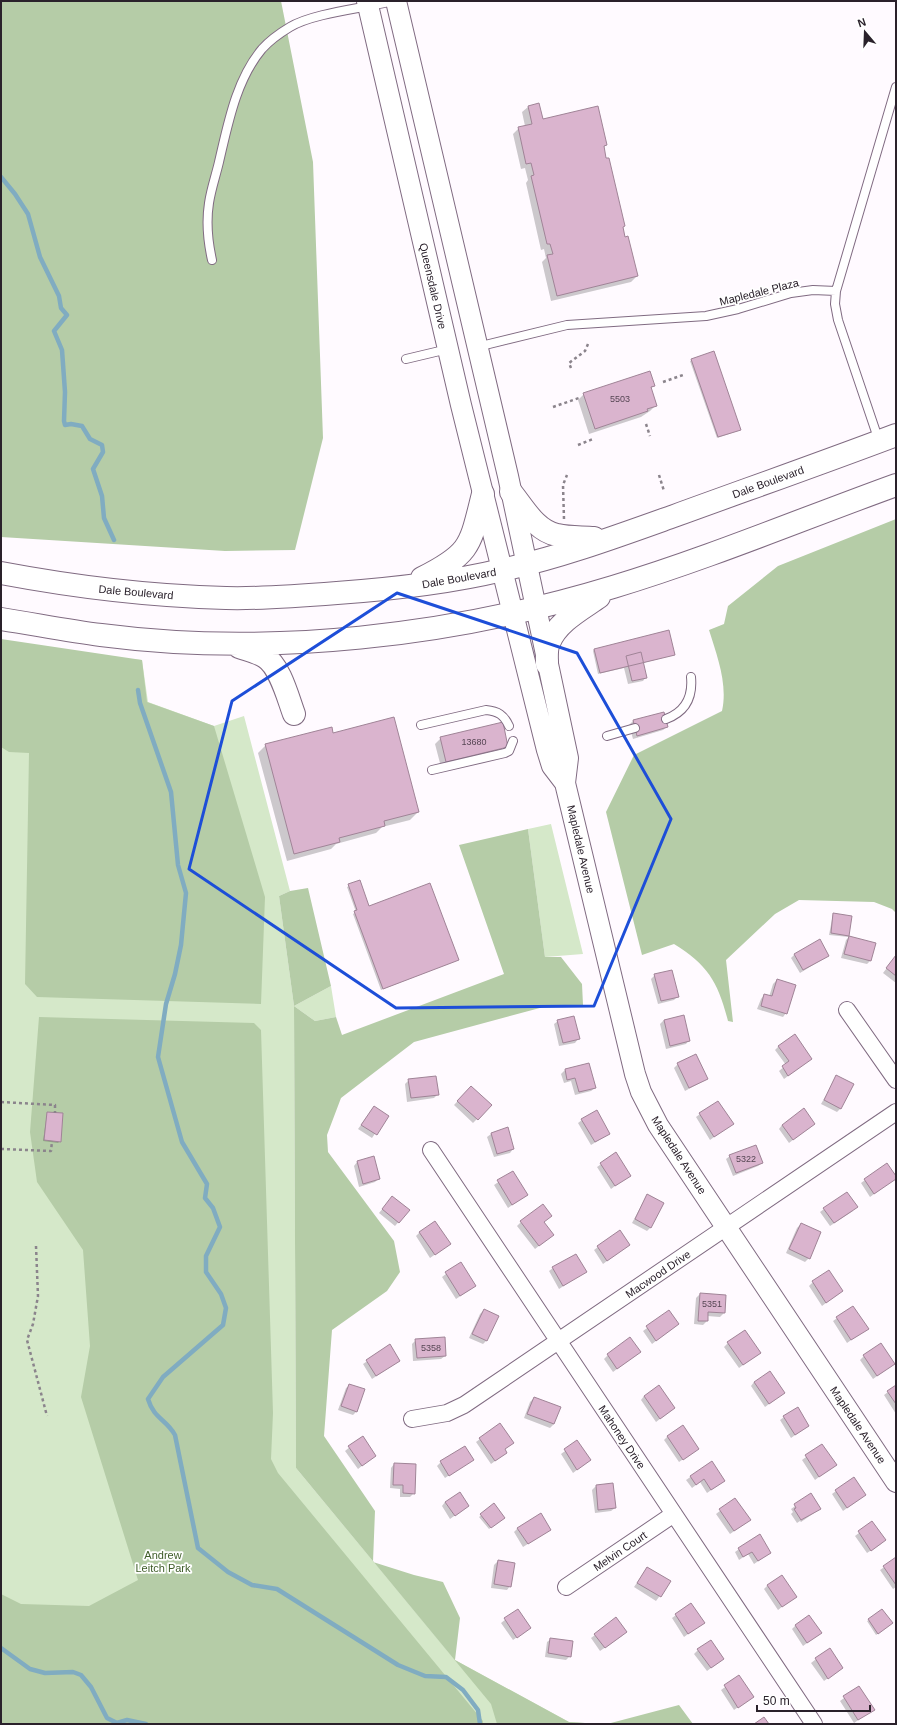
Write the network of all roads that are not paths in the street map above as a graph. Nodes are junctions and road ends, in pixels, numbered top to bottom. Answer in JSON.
{"nodes":[{"id":1,"x":393,"y":1,"type":"edge"},
{"id":2,"x":396,"y":1,"type":"edge"},
{"id":3,"x":367,"y":4,"type":"edge"},
{"id":4,"x":896,"y":87,"type":"edge"},
{"id":5,"x":212,"y":260,"type":"dead end"},
{"id":6,"x":836,"y":292,"type":"junction"},
{"id":7,"x":477,"y":347,"type":"junction"},
{"id":8,"x":448,"y":348,"type":"junction"},
{"id":9,"x":406,"y":359,"type":"dead end"},
{"id":10,"x":888,"y":438,"type":"edge"},
{"id":11,"x":896,"y":484,"type":"edge"},
{"id":12,"x":511,"y":492,"type":"junction"},
{"id":13,"x":483,"y":494,"type":"junction"},
{"id":14,"x":608,"y":539,"type":"junction"},
{"id":15,"x":526,"y":564,"type":"junction"},
{"id":16,"x":502,"y":570,"type":"junction"},
{"id":17,"x":1,"y":573,"type":"edge"},
{"id":18,"x":404,"y":587,"type":"junction"},
{"id":19,"x":614,"y":587,"type":"junction"},
{"id":20,"x":536,"y":608,"type":"junction"},
{"id":21,"x":513,"y":613,"type":"junction"},
{"id":22,"x":1,"y":618,"type":"edge"},
{"id":23,"x":226,"y":643,"type":"junction"},
{"id":24,"x":548,"y":664,"type":"junction"},
{"id":25,"x":691,"y":677,"type":"dead end"},
{"id":26,"x":294,"y":714,"type":"dead end"},
{"id":27,"x":666,"y":719,"type":"dead end"},
{"id":28,"x":421,"y":724,"type":"dead end"},
{"id":29,"x":510,"y":726,"type":"dead end"},
{"id":30,"x":635,"y":728,"type":"dead end"},
{"id":31,"x":607,"y":736,"type":"dead end"},
{"id":32,"x":513,"y":741,"type":"dead end"},
{"id":33,"x":432,"y":770,"type":"dead end"},
{"id":34,"x":565,"y":783,"type":"junction"},
{"id":35,"x":847,"y":1010,"type":"dead end"},
{"id":36,"x":896,"y":1080,"type":"edge"},
{"id":37,"x":896,"y":1112,"type":"edge"},
{"id":38,"x":431,"y":1150,"type":"dead end"},
{"id":39,"x":726,"y":1228,"type":"junction"},
{"id":40,"x":558,"y":1341,"type":"junction"},
{"id":41,"x":412,"y":1419,"type":"dead end"},
{"id":42,"x":896,"y":1482,"type":"edge"},
{"id":43,"x":674,"y":1514,"type":"junction"},
{"id":44,"x":566,"y":1588,"type":"dead end"},
{"id":45,"x":814,"y":1724,"type":"edge"}],
"edges":[{"from":1,"to":3,"type":"lane"},
{"from":2,"to":7,"type":"street"},
{"from":3,"to":5,"type":"lane"},
{"from":3,"to":8,"type":"street","name":"Queensdale Drive"},
{"from":4,"to":6,"type":"lane"},
{"from":6,"to":7,"type":"lane","name":"Mapledale Plaza"},
{"from":6,"to":10,"type":"lane"},
{"from":7,"to":12,"type":"street"},
{"from":8,"to":9,"type":"lane"},
{"from":8,"to":13,"type":"street","name":"Queensdale Drive"},
{"from":10,"to":14,"type":"main road","name":"Dale Boulevard"},
{"from":11,"to":19,"type":"main road"},
{"from":12,"to":14,"type":"main road"},
{"from":12,"to":15,"type":"street"},
{"from":13,"to":16,"type":"street","name":"Queensdale Drive"},
{"from":13,"to":18,"type":"main road"},
{"from":14,"to":15,"type":"main road","name":"Dale Boulevard"},
{"from":15,"to":16,"type":"main road","name":"Dale Boulevard"},
{"from":15,"to":20,"type":"street","name":"Mapledale Avenue"},
{"from":16,"to":18,"type":"main road","name":"Dale Boulevard"},
{"from":16,"to":21,"type":"street","name":"Mapledale Avenue"},
{"from":17,"to":18,"type":"main road","name":"Dale Boulevard"},
{"from":19,"to":20,"type":"main road"},
{"from":19,"to":24,"type":"main road"},
{"from":20,"to":21,"type":"main road"},
{"from":20,"to":24,"type":"street","name":"Mapledale Avenue"},
{"from":21,"to":23,"type":"main road"},
{"from":21,"to":34,"type":"street","name":"Mapledale Avenue"},
{"from":22,"to":23,"type":"main road"},
{"from":23,"to":26,"type":"main road"},
{"from":24,"to":34,"type":"street","name":"Mapledale Avenue"},
{"from":25,"to":27,"type":"lane"},
{"from":28,"to":29,"type":"lane"},
{"from":30,"to":31,"type":"lane"},
{"from":32,"to":33,"type":"lane"},
{"from":34,"to":39,"type":"street","name":"Mapledale Avenue"},
{"from":35,"to":36,"type":"street"},
{"from":37,"to":39,"type":"street","name":"Macwood Drive"},
{"from":38,"to":40,"type":"street","name":"Mahoney Drive"},
{"from":39,"to":40,"type":"street","name":"Macwood Drive"},
{"from":39,"to":42,"type":"street","name":"Mapledale Avenue"},
{"from":40,"to":41,"type":"street","name":"Macwood Drive"},
{"from":40,"to":43,"type":"street","name":"Mahoney Drive"},
{"from":43,"to":44,"type":"street","name":"Melvin Court"},
{"from":43,"to":45,"type":"street","name":"Mahoney Drive"}]}
